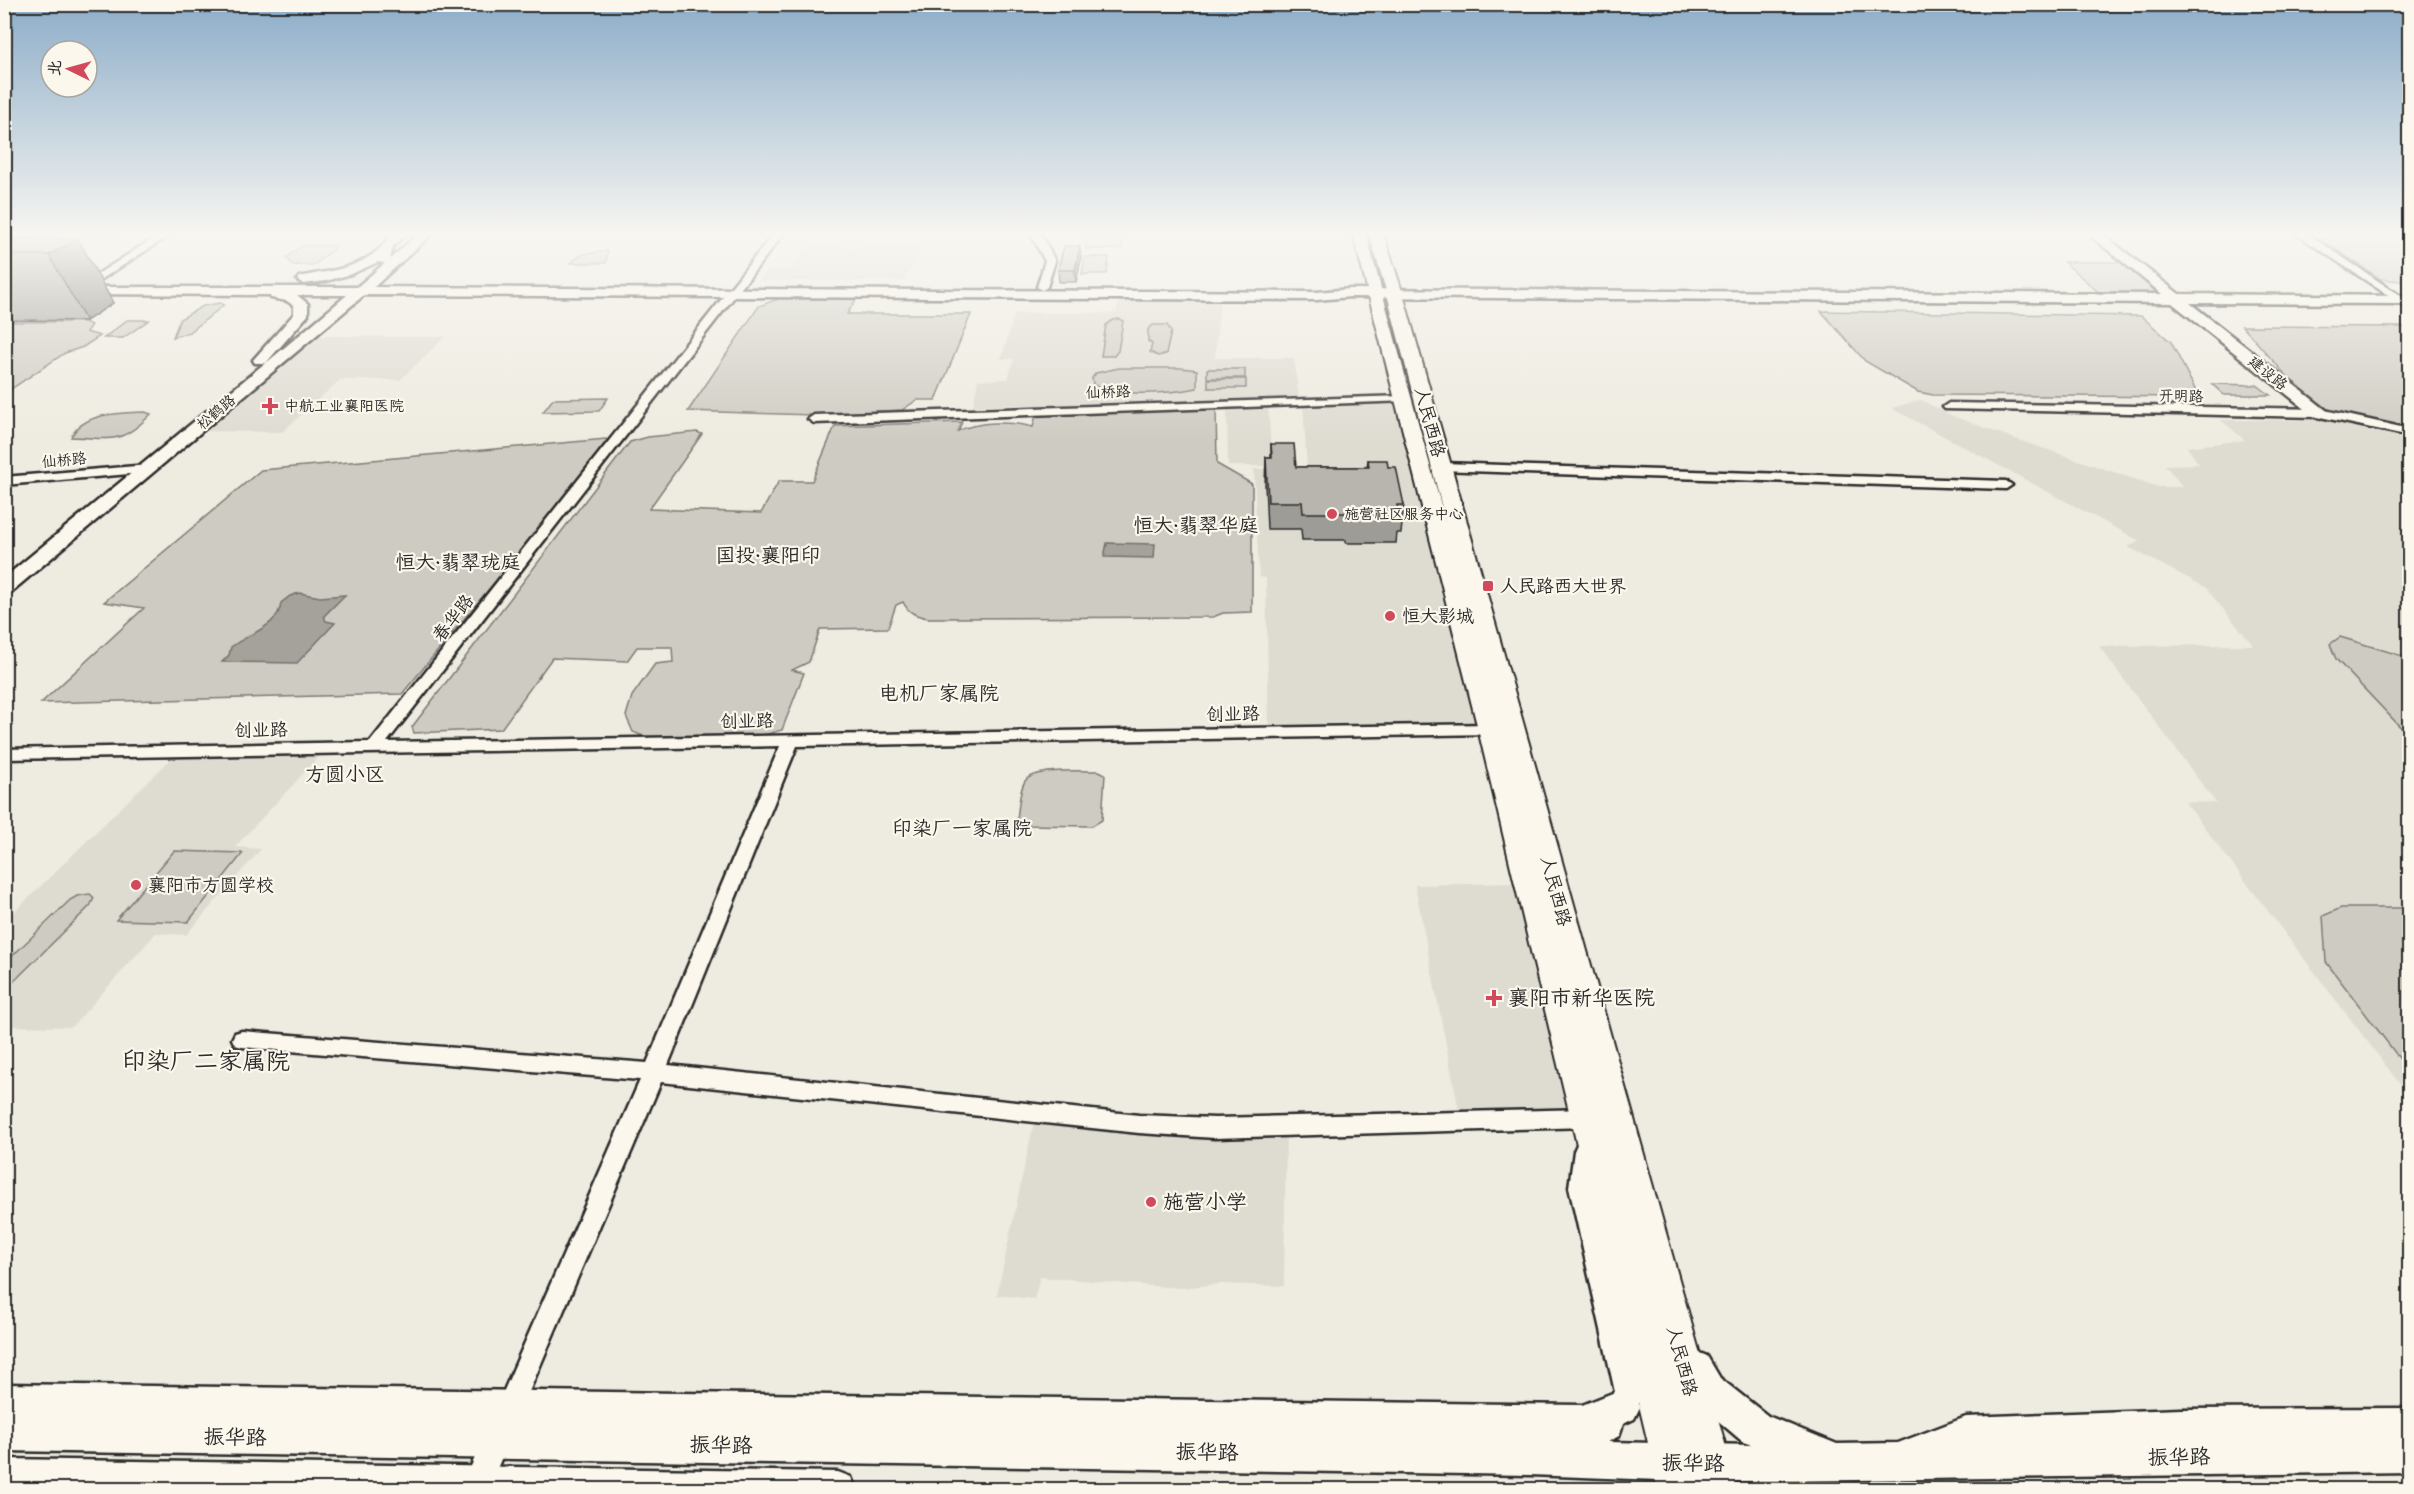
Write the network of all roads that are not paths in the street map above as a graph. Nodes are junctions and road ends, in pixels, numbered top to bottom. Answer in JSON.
{"nodes":[{"id":1,"x":299,"y":303,"type":"edge"},
{"id":2,"x":338,"y":303,"type":"edge"},
{"id":3,"x":343,"y":303,"type":"edge"},
{"id":4,"x":359,"y":303,"type":"edge"},
{"id":5,"x":725,"y":303,"type":"edge"},
{"id":6,"x":1353,"y":303,"type":"edge"},
{"id":7,"x":1371,"y":303,"type":"edge"},
{"id":8,"x":1382,"y":303,"type":"edge"},
{"id":9,"x":1383,"y":303,"type":"edge"},
{"id":10,"x":2181,"y":303,"type":"edge"},
{"id":11,"x":316,"y":329,"type":"junction"},
{"id":12,"x":256,"y":365,"type":"junction"},
{"id":13,"x":1404,"y":399,"type":"junction"},
{"id":14,"x":1949,"y":407,"type":"dead end"},
{"id":15,"x":2320,"y":413,"type":"junction"},
{"id":16,"x":814,"y":419,"type":"dead end"},
{"id":17,"x":2409,"y":433,"type":"edge"},
{"id":18,"x":1442,"y":467,"type":"junction"},
{"id":19,"x":148,"y":469,"type":"junction"},
{"id":20,"x":127,"y":471,"type":"junction"},
{"id":21,"x":4,"y":481,"type":"edge"},
{"id":22,"x":2006,"y":485,"type":"dead end"},
{"id":23,"x":4,"y":571,"type":"edge"},
{"id":24,"x":4,"y":588,"type":"edge"},
{"id":25,"x":1491,"y":729,"type":"junction"},
{"id":26,"x":791,"y":740,"type":"junction"},
{"id":27,"x":374,"y":748,"type":"junction"},
{"id":28,"x":4,"y":754,"type":"edge"},
{"id":29,"x":242,"y":1039,"type":"dead end"},
{"id":30,"x":654,"y":1072,"type":"junction"},
{"id":31,"x":1590,"y":1125,"type":"junction"},
{"id":32,"x":1659,"y":1334,"type":"junction"},
{"id":33,"x":1626,"y":1398,"type":"junction"},
{"id":34,"x":4,"y":1402,"type":"edge"},
{"id":35,"x":502,"y":1425,"type":"junction"},
{"id":36,"x":2409,"y":1426,"type":"edge"},
{"id":37,"x":4,"y":1433,"type":"edge"},
{"id":38,"x":2409,"y":1454,"type":"edge"},
{"id":39,"x":1530,"y":1457,"type":"junction"},
{"id":40,"x":1898,"y":1461,"type":"junction"},
{"id":41,"x":1837,"y":1462,"type":"junction"},
{"id":42,"x":4,"y":1477,"type":"edge"},
{"id":43,"x":1676,"y":1477,"type":"edge"},
{"id":44,"x":1713,"y":1477,"type":"edge"},
{"id":45,"x":476,"y":1487,"type":"edge"},
{"id":46,"x":838,"y":1490,"type":"edge"}],
"edges":[{"from":1,"to":12,"type":"main road"},
{"from":2,"to":12,"type":"main road","name":"松鹤路"},
{"from":3,"to":11,"type":"main road","name":"松鹤路"},
{"from":4,"to":11,"type":"main road"},
{"from":5,"to":27,"type":"street","name":"春华路"},
{"from":6,"to":7,"type":"main road"},
{"from":8,"to":13,"type":"main road","name":"人民西路"},
{"from":9,"to":18,"type":"main road","name":"人民西路"},
{"from":10,"to":15,"type":"main road","name":"建设路"},
{"from":11,"to":19,"type":"main road","name":"松鹤路"},
{"from":12,"to":20,"type":"main road","name":"松鹤路"},
{"from":13,"to":16,"type":"street","name":"仙桥路"},
{"from":13,"to":25,"type":"main road","name":"人民西路"},
{"from":14,"to":15,"type":"street","name":"开明路"},
{"from":15,"to":17,"type":"street","name":"开明路"},
{"from":18,"to":22,"type":"street"},
{"from":18,"to":32,"type":"main road","name":"人民西路"},
{"from":19,"to":20,"type":"street","name":"仙桥路"},
{"from":19,"to":24,"type":"main road","name":"松鹤路"},
{"from":20,"to":21,"type":"street","name":"仙桥路"},
{"from":20,"to":23,"type":"main road","name":"松鹤路"},
{"from":25,"to":26,"type":"street","name":"创业路"},
{"from":25,"to":31,"type":"main road","name":"人民西路"},
{"from":26,"to":27,"type":"street","name":"创业路"},
{"from":26,"to":30,"type":"street"},
{"from":27,"to":28,"type":"street","name":"创业路"},
{"from":29,"to":30,"type":"street"},
{"from":30,"to":31,"type":"street"},
{"from":30,"to":35,"type":"street"},
{"from":31,"to":32,"type":"main road","name":"人民西路"},
{"from":31,"to":33,"type":"main road"},
{"from":32,"to":33,"type":"main road"},
{"from":32,"to":41,"type":"main road"},
{"from":32,"to":43,"type":"main road","name":"人民西路"},
{"from":32,"to":44,"type":"main road","name":"人民西路"},
{"from":33,"to":35,"type":"main road"},
{"from":33,"to":39,"type":"main road"},
{"from":34,"to":35,"type":"main road"},
{"from":35,"to":37,"type":"main road","name":"振华路"},
{"from":35,"to":39,"type":"main road","name":"振华路"},
{"from":35,"to":45,"type":"street"},
{"from":36,"to":40,"type":"main road"},
{"from":38,"to":40,"type":"main road","name":"振华路"},
{"from":39,"to":43,"type":"main road","name":"振华路"},
{"from":40,"to":41,"type":"main road","name":"振华路"},
{"from":41,"to":44,"type":"main road","name":"振华路"},
{"from":42,"to":45,"type":"main road"},
{"from":43,"to":44,"type":"main road","name":"振华路"},
{"from":45,"to":46,"type":"main road"}]}
